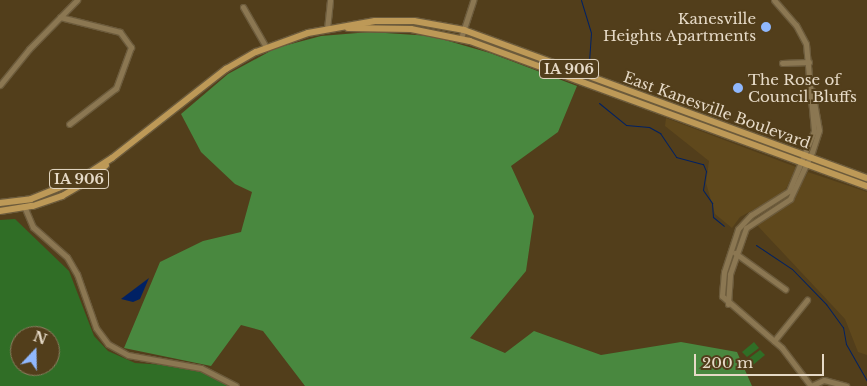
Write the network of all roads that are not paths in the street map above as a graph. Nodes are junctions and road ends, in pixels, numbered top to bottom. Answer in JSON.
{"nodes":[{"id":1,"x":77,"y":0,"type":"edge"},
{"id":2,"x":330,"y":0,"type":"edge"},
{"id":3,"x":473,"y":0,"type":"edge"},
{"id":4,"x":774,"y":0,"type":"edge"},
{"id":5,"x":243,"y":7,"type":"dead end"},
{"id":6,"x":60,"y":17,"type":"junction"},
{"id":7,"x":327,"y":29,"type":"junction"},
{"id":8,"x":464,"y":30,"type":"junction"},
{"id":9,"x":461,"y":38,"type":"junction"},
{"id":10,"x":266,"y":47,"type":"junction"},
{"id":11,"x":809,"y":62,"type":"junction"},
{"id":12,"x":782,"y":63,"type":"dead end"},
{"id":13,"x":0,"y":85,"type":"edge"},
{"id":14,"x":69,"y":124,"type":"dead end"},
{"id":15,"x":807,"y":156,"type":"junction"},
{"id":16,"x":803,"y":163,"type":"junction"},
{"id":17,"x":867,"y":178,"type":"edge"},
{"id":18,"x":867,"y":186,"type":"edge"},
{"id":19,"x":0,"y":203,"type":"edge"},
{"id":20,"x":23,"y":204,"type":"junction"},
{"id":21,"x":0,"y":211,"type":"edge"},
{"id":22,"x":733,"y":253,"type":"junction"},
{"id":23,"x":785,"y":289,"type":"dead end"},
{"id":24,"x":807,"y":300,"type":"dead end"},
{"id":25,"x":774,"y":341,"type":"junction"},
{"id":26,"x":236,"y":386,"type":"edge"},
{"id":27,"x":811,"y":386,"type":"edge"},
{"id":28,"x":846,"y":386,"type":"edge"}],
"edges":[{"from":1,"to":6,"type":"street"},
{"from":2,"to":7,"type":"street"},
{"from":3,"to":8,"type":"street"},
{"from":4,"to":11,"type":"street"},
{"from":5,"to":10,"type":"street"},
{"from":6,"to":13,"type":"street"},
{"from":6,"to":14,"type":"street"},
{"from":7,"to":8,"type":"main road","name":"East Kanesville Boulevard","number":"IA 906"},
{"from":7,"to":9,"type":"main road","name":"East Kanesville Boulevard","number":"IA 906"},
{"from":7,"to":10,"type":"main road","name":"East Kanesville Boulevard","number":"IA 906"},
{"from":8,"to":9,"type":"street"},
{"from":8,"to":15,"type":"main road","name":"East Kanesville Boulevard","number":"IA 906"},
{"from":9,"to":16,"type":"main road","name":"East Kanesville Boulevard","number":"IA 906"},
{"from":10,"to":20,"type":"main road","name":"East Kanesville Boulevard","number":"IA 906"},
{"from":11,"to":12,"type":"street"},
{"from":11,"to":15,"type":"street"},
{"from":15,"to":16,"type":"street"},
{"from":15,"to":17,"type":"main road","name":"East Kanesville Boulevard","number":"IA 906"},
{"from":16,"to":18,"type":"main road","name":"East Kanesville Boulevard","number":"IA 906"},
{"from":16,"to":22,"type":"street"},
{"from":19,"to":20,"type":"main road","name":"East Kanesville Boulevard","number":"IA 906"},
{"from":20,"to":21,"type":"main road","name":"East Kanesville Boulevard","number":"IA 906"},
{"from":20,"to":26,"type":"street"},
{"from":22,"to":23,"type":"street"},
{"from":22,"to":25,"type":"street"},
{"from":24,"to":25,"type":"street"},
{"from":25,"to":27,"type":"street"},
{"from":27,"to":28,"type":"street"}]}
